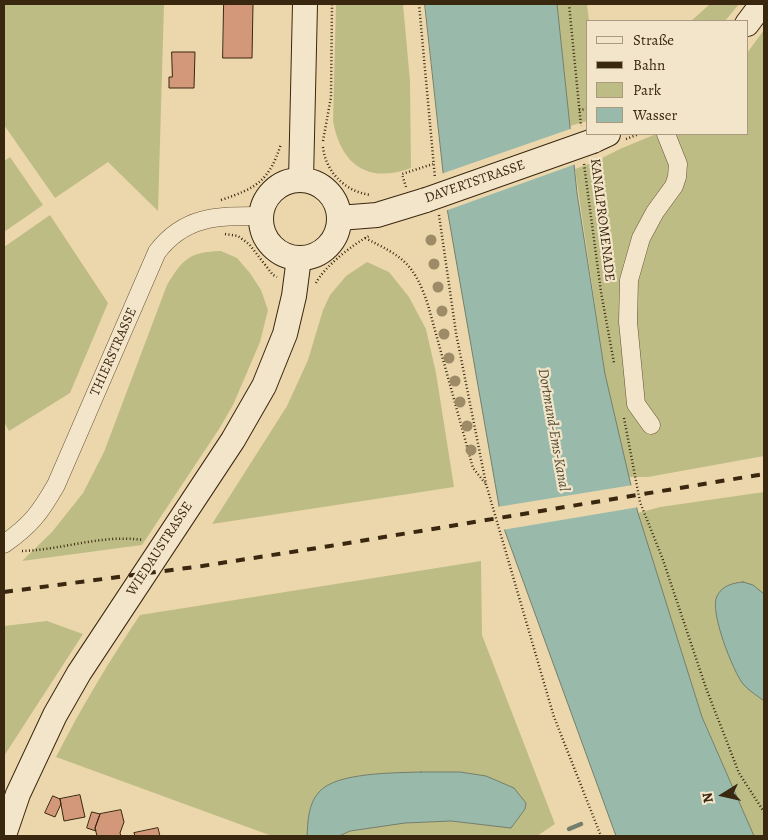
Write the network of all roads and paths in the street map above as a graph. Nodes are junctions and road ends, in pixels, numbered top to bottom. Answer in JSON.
{"nodes":[{"id":1,"x":305,"y":4,"type":"edge"},
{"id":2,"x":332,"y":4,"type":"edge"},
{"id":3,"x":419,"y":4,"type":"edge"},
{"id":4,"x":569,"y":4,"type":"edge"},
{"id":5,"x":762,"y":4,"type":"edge"},
{"id":6,"x":748,"y":23,"type":"edge"},
{"id":7,"x":586,"y":109,"type":"edge"},
{"id":8,"x":579,"y":110,"type":"junction"},
{"id":9,"x":586,"y":128,"type":"edge"},
{"id":10,"x":666,"y":135,"type":"edge"},
{"id":11,"x":591,"y":140,"type":"edge"},
{"id":12,"x":277,"y":157,"type":"dead end"},
{"id":13,"x":433,"y":164,"type":"junction"},
{"id":14,"x":301,"y":180,"type":"junction"},
{"id":15,"x":404,"y":182,"type":"dead end"},
{"id":16,"x":360,"y":193,"type":"dead end"},
{"id":17,"x":238,"y":194,"type":"dead end"},
{"id":18,"x":433,"y":197,"type":"junction"},
{"id":19,"x":261,"y":216,"type":"junction"},
{"id":20,"x":339,"y":218,"type":"junction"},
{"id":21,"x":238,"y":236,"type":"dead end"},
{"id":22,"x":298,"y":268,"type":"junction"},
{"id":23,"x":614,"y":366,"type":"dead end"},
{"id":24,"x":623,"y":410,"type":"dead end"},
{"id":25,"x":651,"y":425,"type":"dead end"},
{"id":26,"x":486,"y":484,"type":"junction"},
{"id":27,"x":11,"y":547,"type":"edge"},
{"id":28,"x":159,"y":549,"type":"junction"},
{"id":29,"x":764,"y":812,"type":"edge"},
{"id":30,"x":4,"y":835,"type":"edge"},
{"id":31,"x":600,"y":836,"type":"edge"}],
"edges":[{"from":1,"to":14,"type":"main road"},
{"from":2,"to":16,"type":"path"},
{"from":3,"to":13,"type":"path"},
{"from":4,"to":8,"type":"path","name":"KANALPROMENADE"},
{"from":5,"to":6,"type":"main road"},
{"from":7,"to":8,"type":"path"},
{"from":8,"to":9,"type":"path","name":"KANALPROMENADE"},
{"from":10,"to":25,"type":"street"},
{"from":11,"to":18,"type":"main road","name":"DAVERTSTRASSE","bridge":true},
{"from":11,"to":23,"type":"path","name":"KANALPROMENADE"},
{"from":12,"to":17,"type":"path"},
{"from":13,"to":15,"type":"path"},
{"from":13,"to":18,"type":"path"},
{"from":14,"to":19,"type":"main road"},
{"from":14,"to":20,"type":"main road"},
{"from":18,"to":20,"type":"main road","name":"DAVERTSTRASSE"},
{"from":18,"to":26,"type":"path"},
{"from":19,"to":22,"type":"main road"},
{"from":19,"to":27,"type":"street","name":"THIERSTRASSE"},
{"from":20,"to":22,"type":"main road"},
{"from":21,"to":22,"type":"path"},
{"from":22,"to":26,"type":"path"},
{"from":22,"to":28,"type":"main road","name":"WIEDAUSTRASSE"},
{"from":24,"to":29,"type":"path"},
{"from":26,"to":31,"type":"path"},
{"from":27,"to":28,"type":"path"},
{"from":28,"to":30,"type":"main road","name":"WIEDAUSTRASSE"}]}
